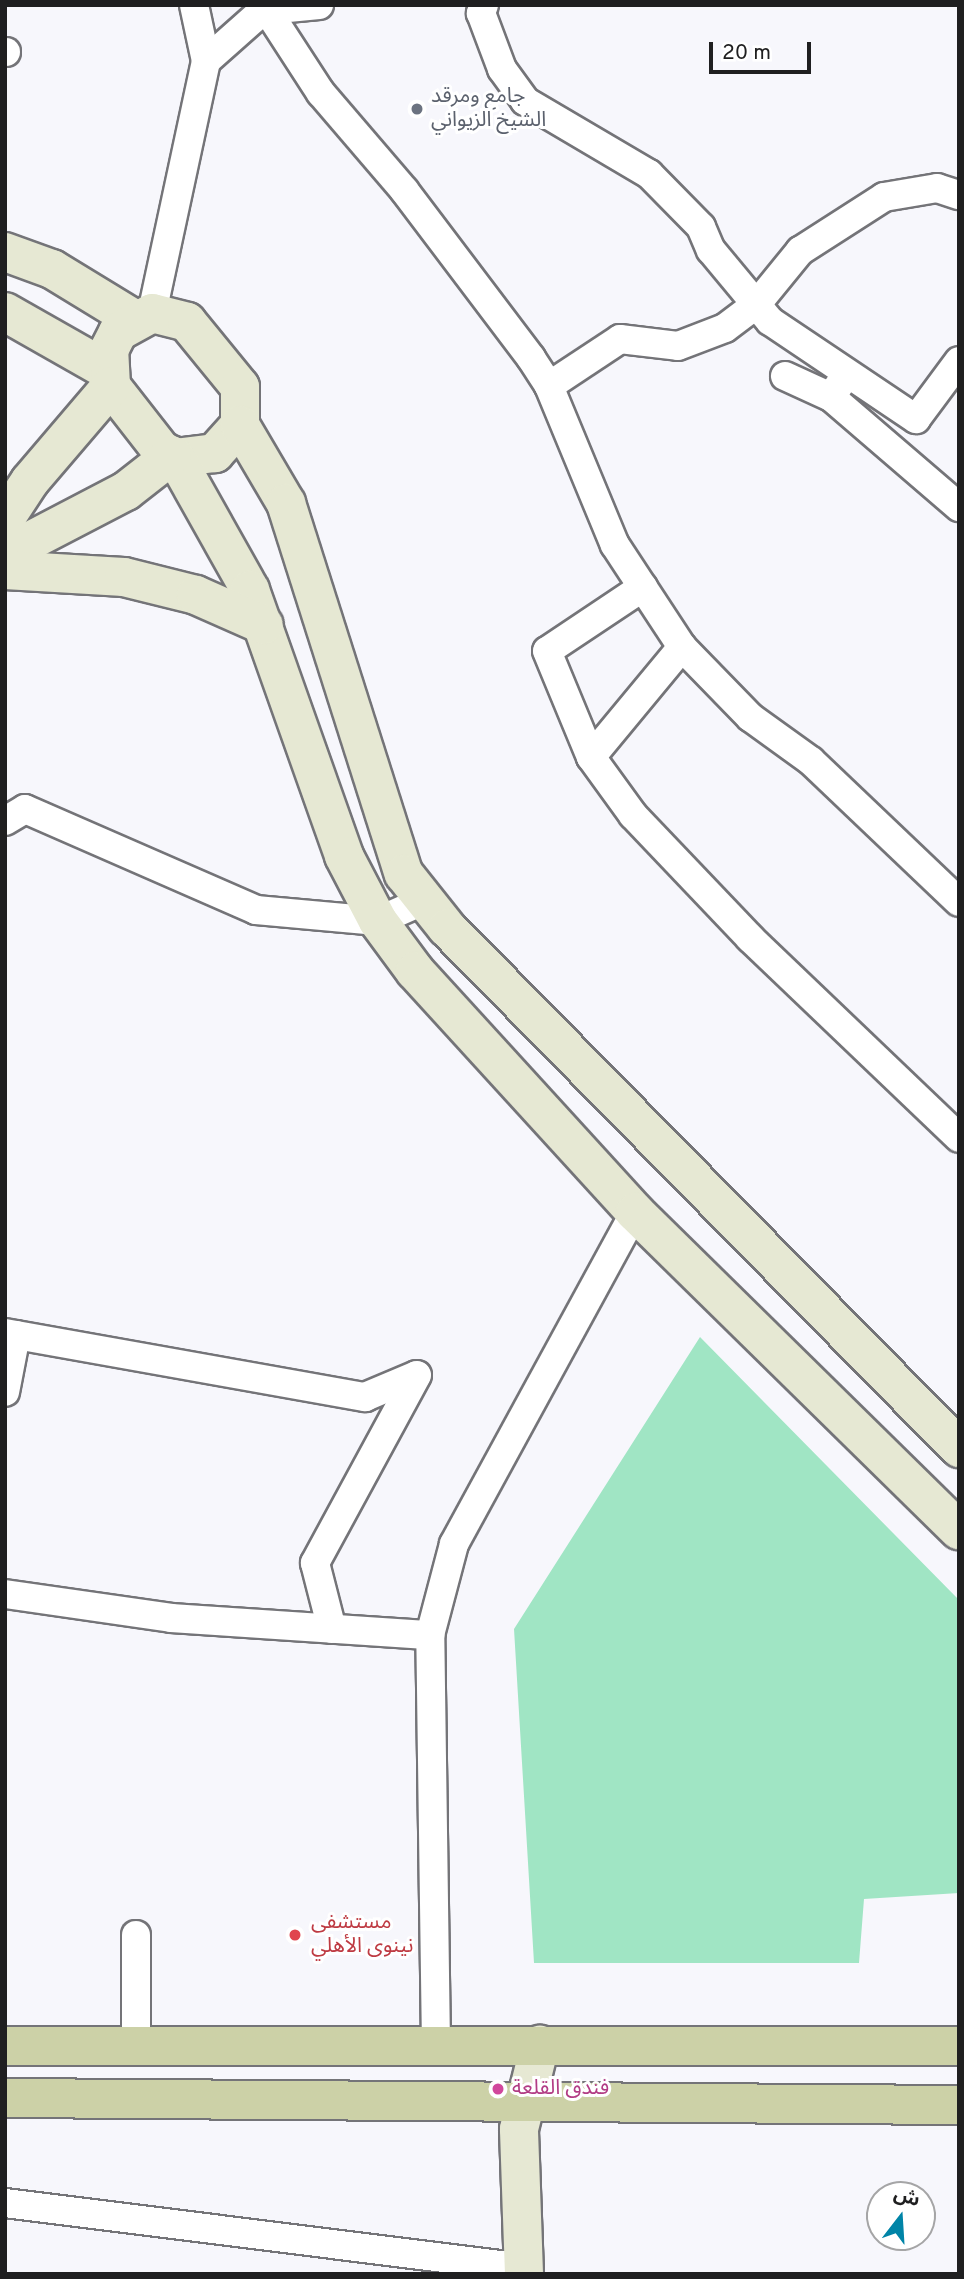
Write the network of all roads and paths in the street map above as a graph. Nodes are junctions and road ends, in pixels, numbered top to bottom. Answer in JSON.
{"nodes":[{"id":1,"x":194,"y":5,"type":"edge"},
{"id":2,"x":319,"y":5,"type":"edge"},
{"id":3,"x":484,"y":5,"type":"edge"},
{"id":4,"x":268,"y":8,"type":"edge"},
{"id":5,"x":206,"y":61,"type":"junction"},
{"id":6,"x":959,"y":195,"type":"edge"},
{"id":7,"x":5,"y":251,"type":"edge"},
{"id":8,"x":756,"y":305,"type":"junction"},
{"id":9,"x":5,"y":312,"type":"edge"},
{"id":10,"x":143,"y":316,"type":"junction"},
{"id":11,"x":959,"y":361,"type":"edge"},
{"id":12,"x":848,"y":371,"type":"junction"},
{"id":13,"x":785,"y":376,"type":"dead end"},
{"id":14,"x":109,"y":378,"type":"junction"},
{"id":15,"x":549,"y":386,"type":"junction"},
{"id":16,"x":831,"y":397,"type":"junction"},
{"id":17,"x":240,"y":425,"type":"junction"},
{"id":18,"x":174,"y":457,"type":"junction"},
{"id":19,"x":959,"y":507,"type":"edge"},
{"id":20,"x":5,"y":519,"type":"edge"},
{"id":21,"x":5,"y":554,"type":"edge"},
{"id":22,"x":5,"y":570,"type":"edge"},
{"id":23,"x":643,"y":587,"type":"junction"},
{"id":24,"x":264,"y":625,"type":"junction"},
{"id":25,"x":682,"y":646,"type":"junction"},
{"id":26,"x":592,"y":757,"type":"junction"},
{"id":27,"x":5,"y":821,"type":"edge"},
{"id":28,"x":425,"y":900,"type":"junction"},
{"id":29,"x":959,"y":902,"type":"edge"},
{"id":30,"x":378,"y":921,"type":"junction"},
{"id":31,"x":959,"y":1138,"type":"edge"},
{"id":32,"x":635,"y":1212,"type":"junction"},
{"id":33,"x":11,"y":1334,"type":"edge"},
{"id":34,"x":5,"y":1392,"type":"edge"},
{"id":35,"x":959,"y":1448,"type":"edge"},
{"id":36,"x":959,"y":1530,"type":"edge"},
{"id":37,"x":5,"y":1594,"type":"edge"},
{"id":38,"x":332,"y":1629,"type":"junction"},
{"id":39,"x":430,"y":1635,"type":"junction"},
{"id":40,"x":136,"y":1935,"type":"dead end"},
{"id":41,"x":540,"y":2045,"type":"junction"},
{"id":42,"x":5,"y":2046,"type":"edge"},
{"id":43,"x":136,"y":2046,"type":"junction"},
{"id":44,"x":436,"y":2046,"type":"junction"},
{"id":45,"x":959,"y":2046,"type":"edge"},
{"id":46,"x":5,"y":2098,"type":"edge"},
{"id":47,"x":523,"y":2102,"type":"junction"},
{"id":48,"x":959,"y":2105,"type":"edge"},
{"id":49,"x":5,"y":2203,"type":"edge"},
{"id":50,"x":524,"y":2271,"type":"edge"}],
"edges":[{"from":1,"to":5,"type":"street"},
{"from":2,"to":4,"type":"street"},
{"from":3,"to":8,"type":"street"},
{"from":4,"to":5,"type":"street"},
{"from":4,"to":15,"type":"street"},
{"from":5,"to":10,"type":"street"},
{"from":6,"to":8,"type":"street"},
{"from":7,"to":10,"type":"main road"},
{"from":8,"to":12,"type":"street"},
{"from":8,"to":15,"type":"street"},
{"from":9,"to":14,"type":"main road"},
{"from":10,"to":14,"type":"main road"},
{"from":10,"to":17,"type":"main road"},
{"from":11,"to":12,"type":"street"},
{"from":12,"to":16,"type":"street"},
{"from":13,"to":16,"type":"street"},
{"from":14,"to":18,"type":"main road"},
{"from":14,"to":20,"type":"main road"},
{"from":15,"to":23,"type":"street"},
{"from":16,"to":19,"type":"street"},
{"from":17,"to":18,"type":"main road"},
{"from":17,"to":28,"type":"main road"},
{"from":18,"to":21,"type":"main road"},
{"from":18,"to":24,"type":"main road"},
{"from":22,"to":24,"type":"main road"},
{"from":23,"to":25,"type":"street"},
{"from":23,"to":26,"type":"street"},
{"from":24,"to":30,"type":"main road"},
{"from":25,"to":26,"type":"street"},
{"from":25,"to":29,"type":"street"},
{"from":26,"to":31,"type":"street"},
{"from":27,"to":30,"type":"street"},
{"from":28,"to":30,"type":"street"},
{"from":28,"to":35,"type":"main road"},
{"from":30,"to":32,"type":"main road"},
{"from":32,"to":36,"type":"main road"},
{"from":32,"to":39,"type":"street"},
{"from":33,"to":34,"type":"street"},
{"from":33,"to":38,"type":"street"},
{"from":37,"to":38,"type":"street"},
{"from":38,"to":39,"type":"street"},
{"from":39,"to":44,"type":"street"},
{"from":40,"to":43,"type":"street"},
{"from":41,"to":44,"type":"main road"},
{"from":41,"to":45,"type":"main road"},
{"from":41,"to":47,"type":"main road"},
{"from":42,"to":43,"type":"main road"},
{"from":43,"to":44,"type":"main road"},
{"from":46,"to":47,"type":"main road"},
{"from":47,"to":48,"type":"main road"},
{"from":47,"to":50,"type":"main road"},
{"from":49,"to":50,"type":"street"}]}
